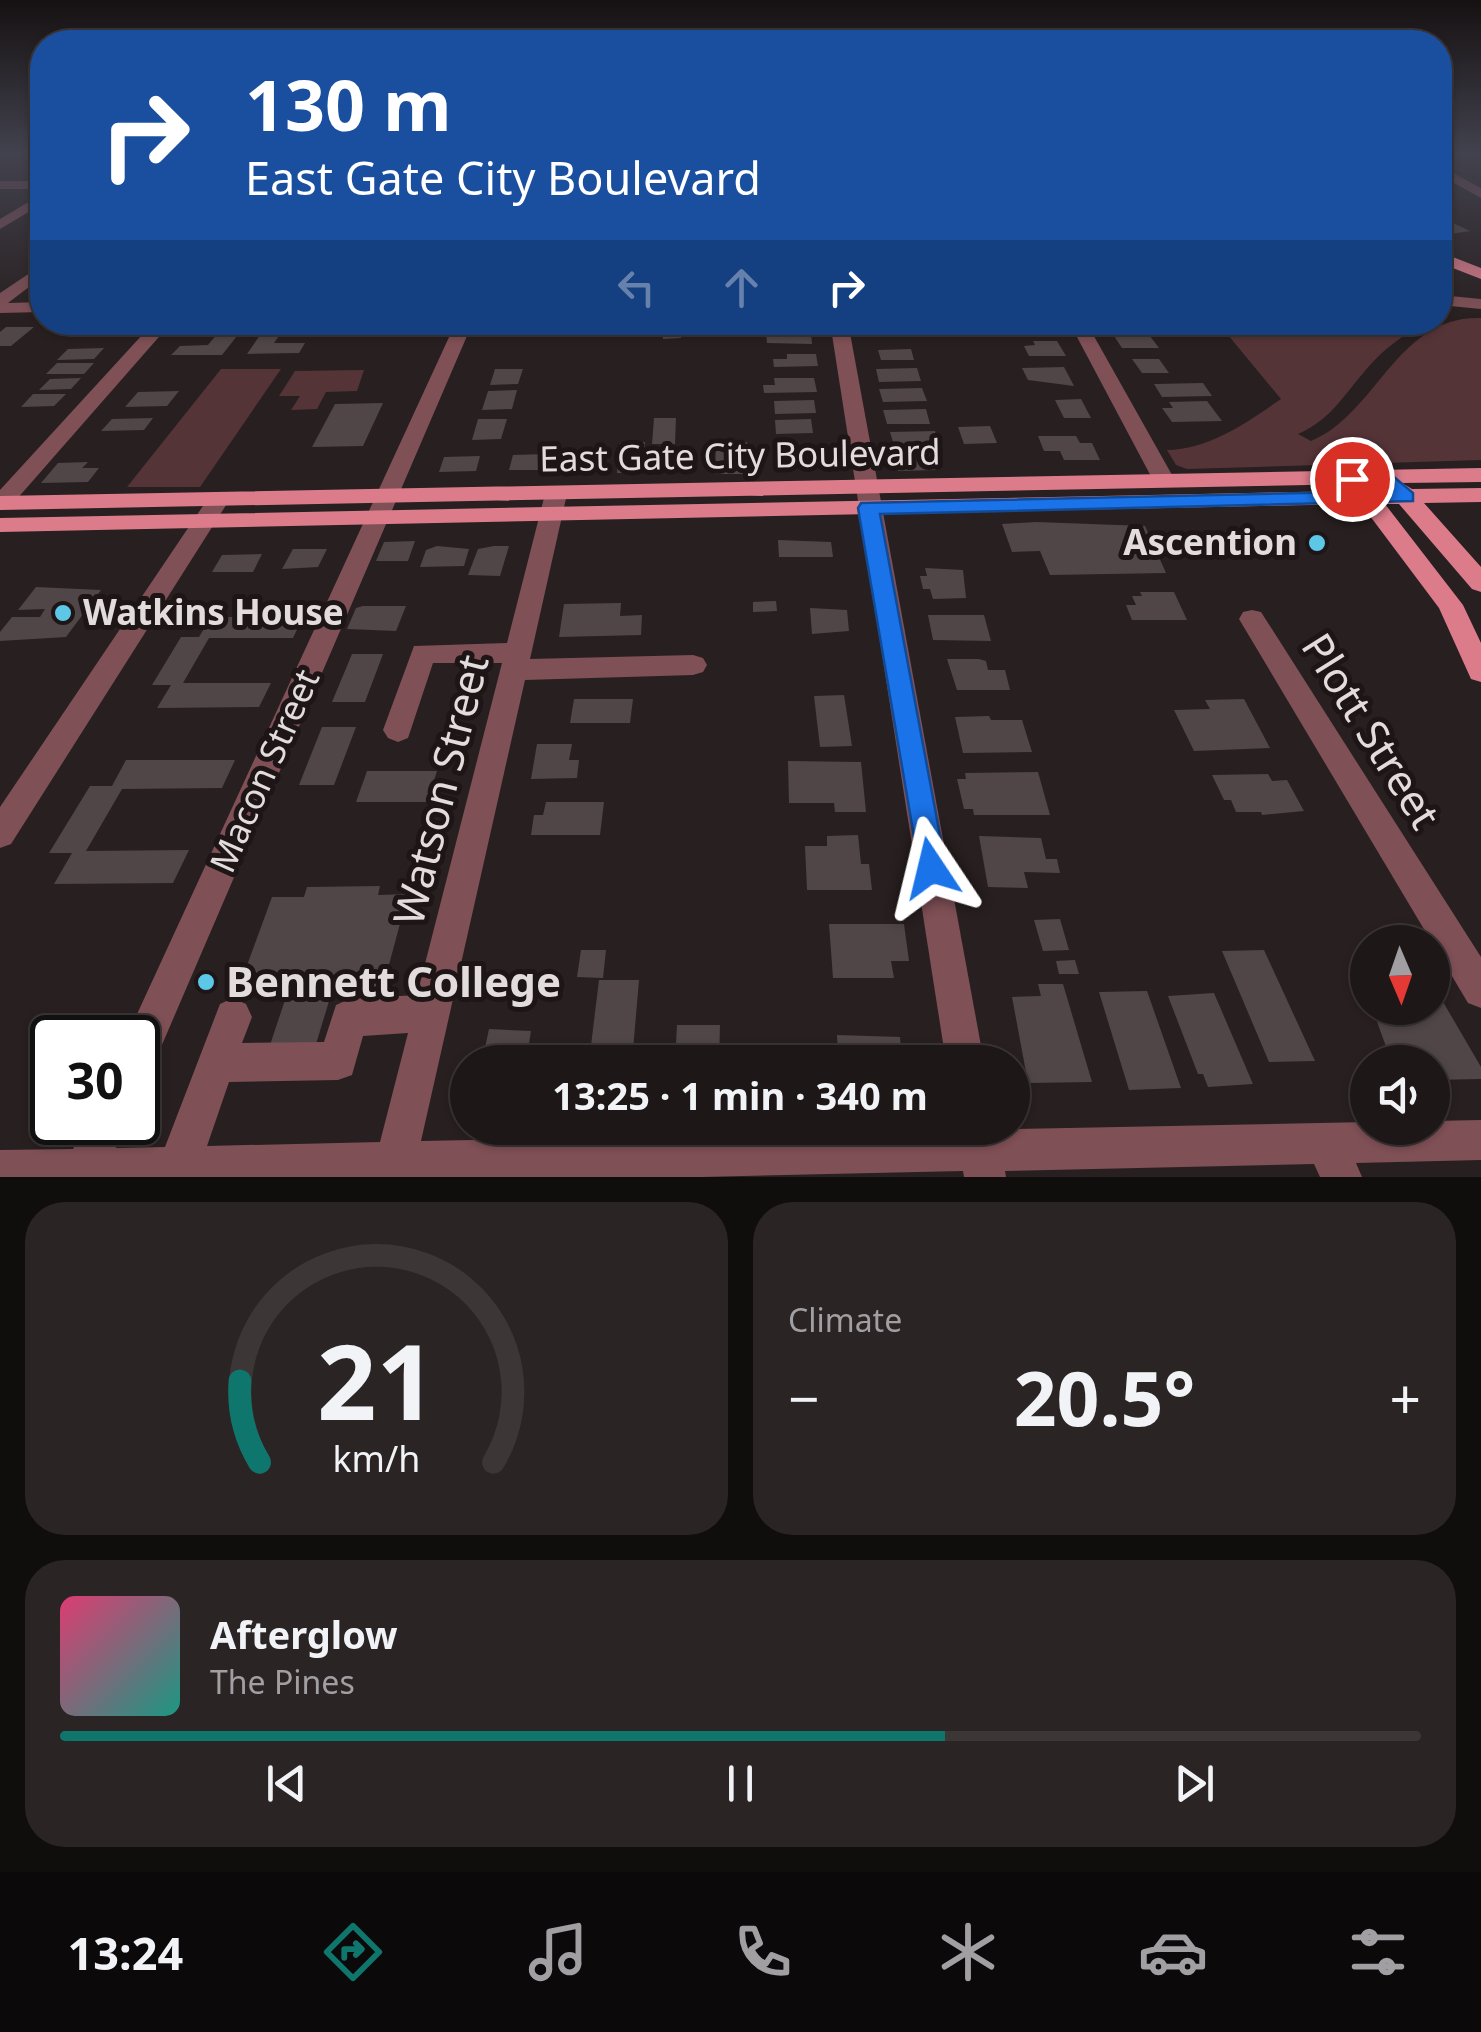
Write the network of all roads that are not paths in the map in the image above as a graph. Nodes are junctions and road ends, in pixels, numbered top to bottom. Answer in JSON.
{"nodes":[{"id":1,"x":25,"y":209,"type":"edge"},
{"id":2,"x":0,"y":225,"type":"edge"},
{"id":3,"x":1452,"y":262,"type":"edge"},
{"id":4,"x":1481,"y":274,"type":"edge"},
{"id":5,"x":30,"y":280,"type":"edge"},
{"id":6,"x":1452,"y":301,"type":"edge"},
{"id":7,"x":1481,"y":304,"type":"edge"},
{"id":8,"x":0,"y":305,"type":"edge"},
{"id":9,"x":30,"y":307,"type":"edge"},
{"id":10,"x":152,"y":335,"type":"edge"},
{"id":11,"x":459,"y":335,"type":"edge"},
{"id":12,"x":841,"y":335,"type":"edge"},
{"id":13,"x":1084,"y":335,"type":"edge"},
{"id":14,"x":1481,"y":475,"type":"edge"},
{"id":15,"x":1388,"y":478,"type":"junction"},
{"id":16,"x":1165,"y":482,"type":"junction"},
{"id":17,"x":1360,"y":488,"type":"junction"},
{"id":18,"x":1481,"y":495,"type":"edge"},
{"id":19,"x":1406,"y":497,"type":"junction"},
{"id":20,"x":867,"y":498,"type":"junction"},
{"id":21,"x":0,"y":503,"type":"edge"},
{"id":22,"x":554,"y":504,"type":"junction"},
{"id":23,"x":383,"y":508,"type":"junction"},
{"id":24,"x":210,"y":511,"type":"junction"},
{"id":25,"x":0,"y":525,"type":"edge"},
{"id":26,"x":1481,"y":583,"type":"edge"},
{"id":27,"x":1252,"y":618,"type":"dead end"},
{"id":28,"x":516,"y":661,"type":"junction"},
{"id":29,"x":693,"y":665,"type":"dead end"},
{"id":30,"x":1481,"y":672,"type":"edge"},
{"id":31,"x":398,"y":730,"type":"dead end"},
{"id":32,"x":0,"y":834,"type":"edge"},
{"id":33,"x":1481,"y":990,"type":"edge"},
{"id":34,"x":431,"y":1014,"type":"junction"},
{"id":35,"x":156,"y":1015,"type":"edge"},
{"id":36,"x":233,"y":1017,"type":"dead end"},
{"id":37,"x":962,"y":1045,"type":"edge"},
{"id":38,"x":216,"y":1063,"type":"junction"},
{"id":39,"x":1481,"y":1140,"type":"edge"},
{"id":40,"x":96,"y":1145,"type":"edge"},
{"id":41,"x":981,"y":1152,"type":"edge"},
{"id":42,"x":1334,"y":1160,"type":"edge"},
{"id":43,"x":178,"y":1168,"type":"junction"},
{"id":44,"x":660,"y":1168,"type":"edge"},
{"id":45,"x":85,"y":1169,"type":"junction"},
{"id":46,"x":393,"y":1170,"type":"edge"},
{"id":47,"x":0,"y":1171,"type":"edge"}],
"edges":[{"from":1,"to":2,"type":"street"},
{"from":3,"to":4,"type":"main road"},
{"from":5,"to":8,"type":"street"},
{"from":6,"to":7,"type":"street"},
{"from":8,"to":9,"type":"street"},
{"from":10,"to":21,"type":"street"},
{"from":11,"to":23,"type":"street","name":"Macon Street"},
{"from":12,"to":20,"type":"street"},
{"from":13,"to":16,"type":"street"},
{"from":14,"to":15,"type":"main road","name":"East Gate City Boulevard"},
{"from":15,"to":17,"type":"main road","name":"East Gate City Boulevard"},
{"from":15,"to":19,"type":"main road"},
{"from":16,"to":17,"type":"main road","name":"East Gate City Boulevard"},
{"from":16,"to":20,"type":"main road","name":"East Gate City Boulevard"},
{"from":17,"to":19,"type":"main road","name":"East Gate City Boulevard"},
{"from":17,"to":20,"type":"main road","name":"East Gate City Boulevard"},
{"from":17,"to":30,"type":"main road"},
{"from":18,"to":19,"type":"main road","name":"East Gate City Boulevard"},
{"from":19,"to":26,"type":"main road"},
{"from":20,"to":22,"type":"main road","name":"East Gate City Boulevard"},
{"from":20,"to":37,"type":"street"},
{"from":21,"to":24,"type":"main road","name":"East Gate City Boulevard"},
{"from":22,"to":23,"type":"main road","name":"East Gate City Boulevard"},
{"from":22,"to":28,"type":"street","name":"Watson Street"},
{"from":23,"to":24,"type":"main road","name":"East Gate City Boulevard"},
{"from":23,"to":35,"type":"street","name":"Macon Street"},
{"from":24,"to":25,"type":"main road","name":"East Gate City Boulevard"},
{"from":24,"to":32,"type":"street"},
{"from":27,"to":33,"type":"street","name":"Plott Street"},
{"from":28,"to":29,"type":"street"},
{"from":28,"to":31,"type":"street"},
{"from":28,"to":34,"type":"street","name":"Watson Street"},
{"from":34,"to":38,"type":"street"},
{"from":34,"to":46,"type":"street","name":"Watson Street"},
{"from":36,"to":38,"type":"street"},
{"from":38,"to":43,"type":"street"},
{"from":39,"to":42,"type":"street"},
{"from":40,"to":45,"type":"street"},
{"from":41,"to":42,"type":"street"},
{"from":41,"to":44,"type":"street"},
{"from":43,"to":45,"type":"street"},
{"from":43,"to":46,"type":"street"},
{"from":44,"to":46,"type":"street"},
{"from":45,"to":47,"type":"street"}]}
